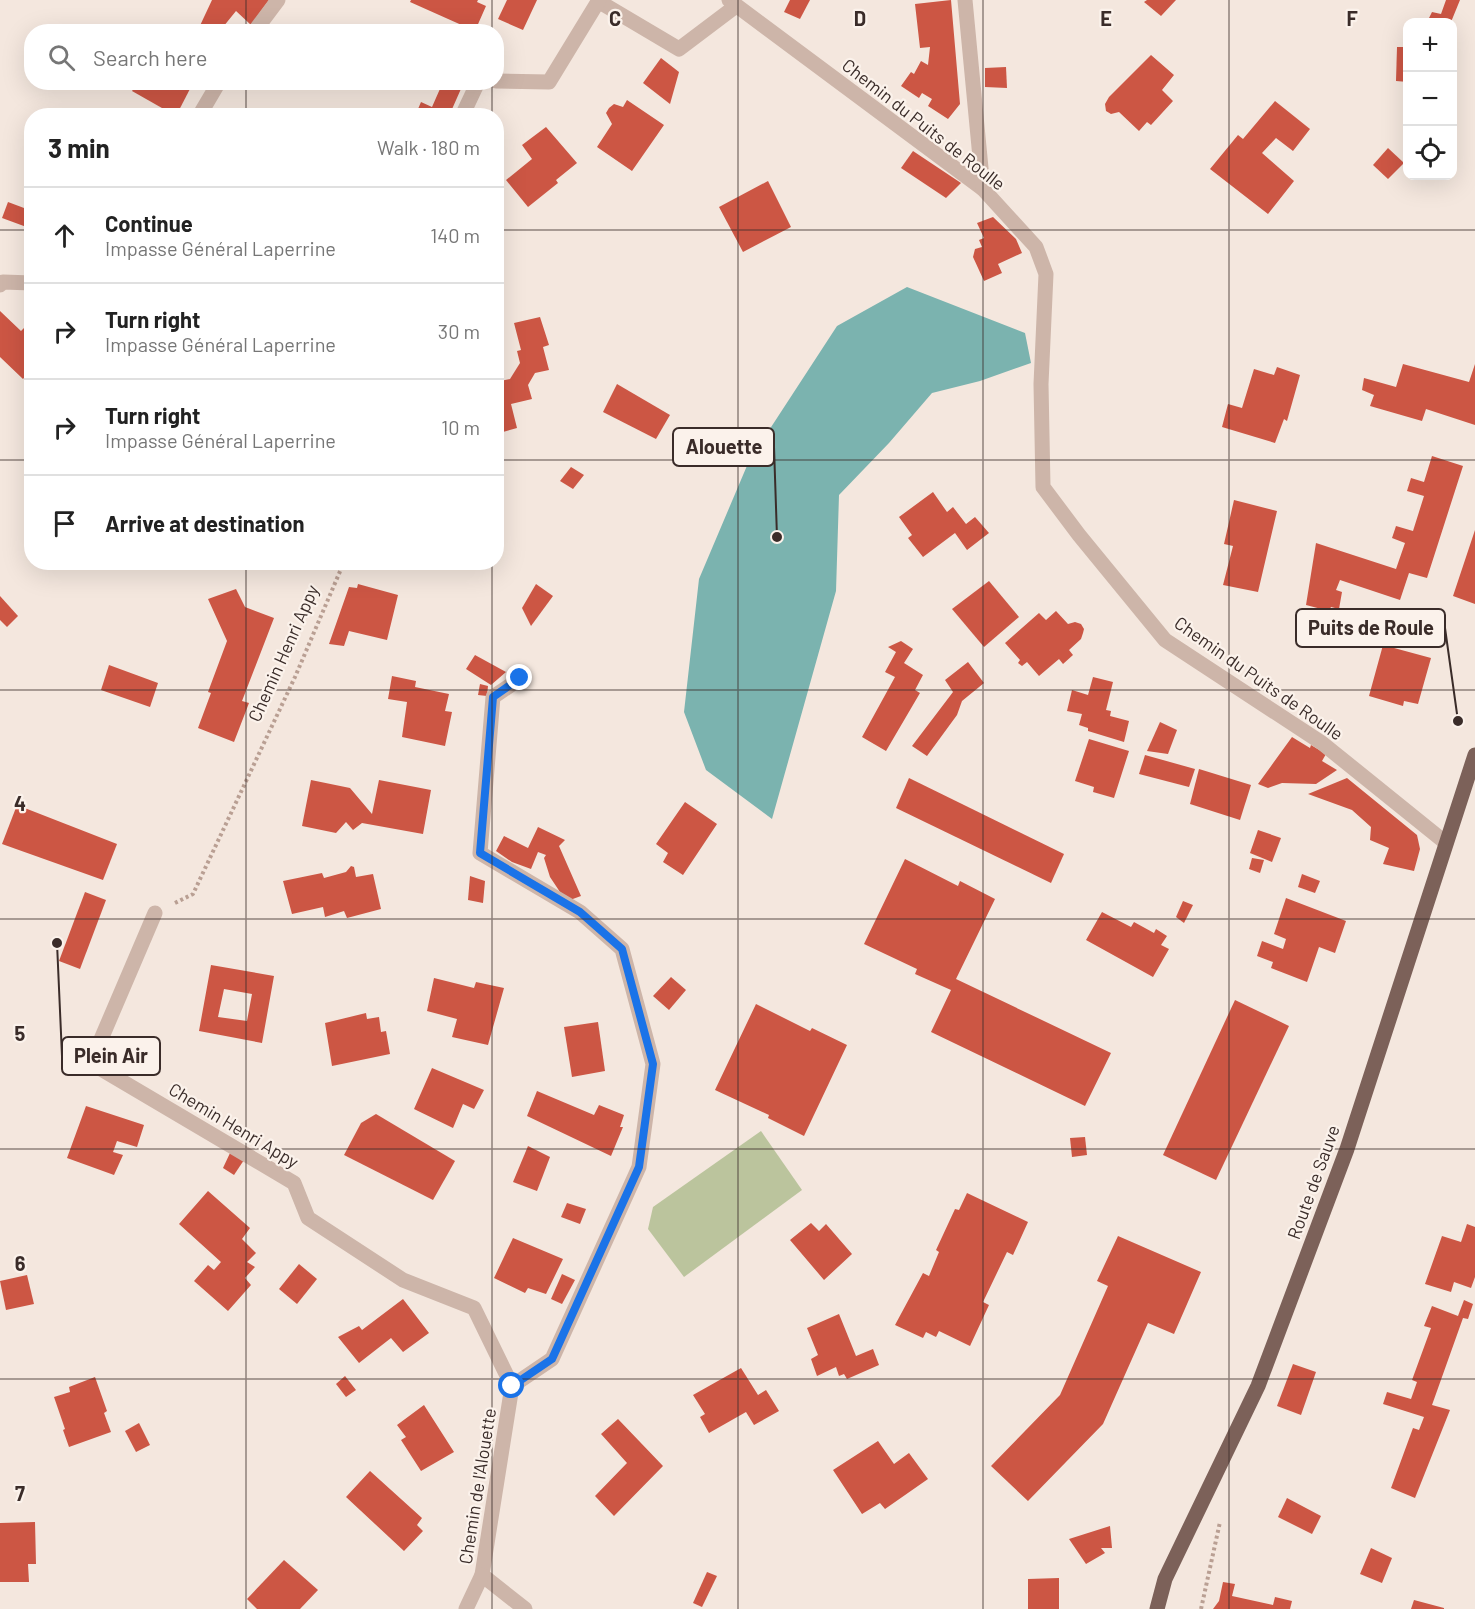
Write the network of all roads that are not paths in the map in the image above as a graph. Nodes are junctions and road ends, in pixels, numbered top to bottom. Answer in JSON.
{"nodes":[{"id":1,"x":278,"y":0,"type":"edge"},
{"id":2,"x":965,"y":0,"type":"edge"},
{"id":3,"x":598,"y":1,"type":"edge"},
{"id":4,"x":733,"y":3,"type":"edge"},
{"id":5,"x":260,"y":24,"type":"edge"},
{"id":6,"x":504,"y":81,"type":"edge"},
{"id":7,"x":215,"y":90,"type":"edge"},
{"id":8,"x":474,"y":90,"type":"edge"},
{"id":9,"x":204,"y":108,"type":"edge"},
{"id":10,"x":466,"y":108,"type":"edge"},
{"id":11,"x":983,"y":189,"type":"junction"},
{"id":12,"x":24,"y":283,"type":"edge"},
{"id":13,"x":0,"y":285,"type":"edge"},
{"id":14,"x":520,"y":678,"type":"dead end"},
{"id":15,"x":1475,"y":756,"type":"edge"},
{"id":16,"x":1470,"y":785,"type":"edge"},
{"id":17,"x":1446,"y":843,"type":"junction"},
{"id":18,"x":155,"y":913,"type":"road end"},
{"id":19,"x":512,"y":1386,"type":"junction"},
{"id":20,"x":482,"y":1575,"type":"junction"},
{"id":21,"x":466,"y":1609,"type":"edge"},
{"id":22,"x":525,"y":1609,"type":"edge"},
{"id":23,"x":1157,"y":1609,"type":"edge"}],
"edges":[{"from":1,"to":5,"type":"street"},
{"from":2,"to":11,"type":"street"},
{"from":3,"to":4,"type":"street"},
{"from":3,"to":6,"type":"street"},
{"from":4,"to":11,"type":"street","name":"Chemin du Puits de Roulle"},
{"from":7,"to":9,"type":"street"},
{"from":8,"to":10,"type":"street"},
{"from":11,"to":17,"type":"street","name":"Chemin du Puits de Roulle"},
{"from":12,"to":13,"type":"street"},
{"from":14,"to":19,"type":"street"},
{"from":15,"to":16,"type":"main road","name":"Route de Sauve"},
{"from":16,"to":17,"type":"main road","name":"Route de Sauve"},
{"from":17,"to":23,"type":"main road","name":"Route de Sauve"},
{"from":18,"to":19,"type":"street","name":"Chemin Henri Appy"},
{"from":19,"to":20,"type":"street","name":"Chemin de l'Alouette"},
{"from":20,"to":21,"type":"street"},
{"from":20,"to":22,"type":"street","name":"Chemin de l'Alouette"}]}
